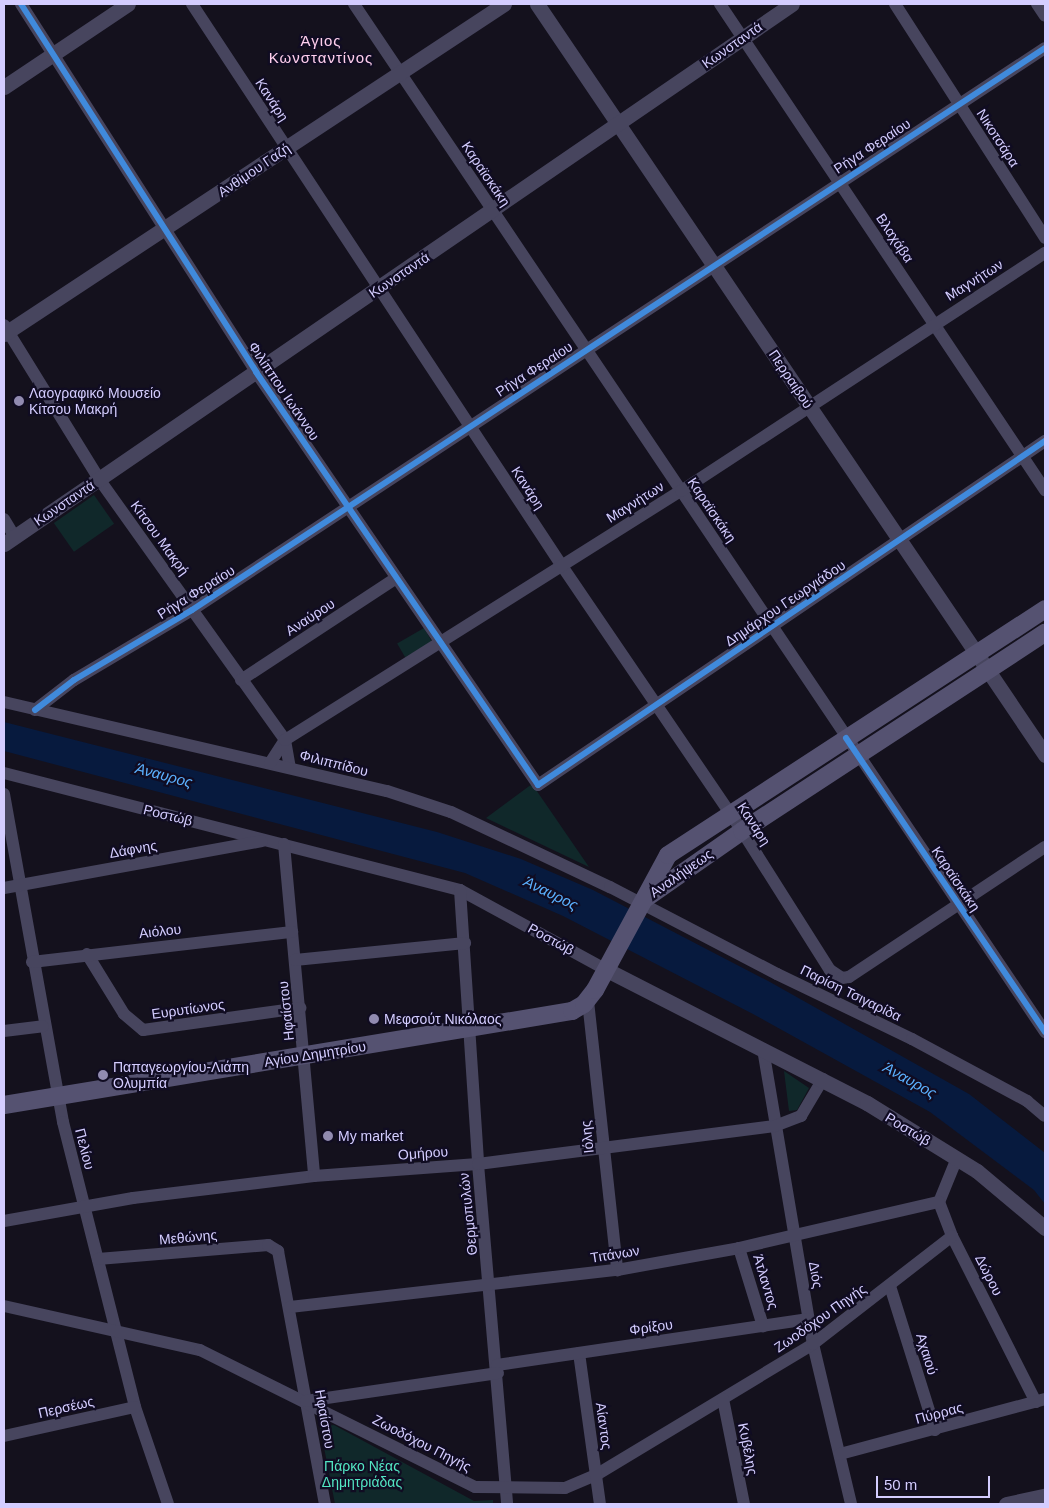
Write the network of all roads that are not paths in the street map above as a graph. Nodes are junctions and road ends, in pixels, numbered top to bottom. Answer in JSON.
{"nodes":[{"id":1,"x":21,"y":4,"type":"edge"},
{"id":2,"x":128,"y":4,"type":"edge"},
{"id":3,"x":192,"y":4,"type":"edge"},
{"id":4,"x":354,"y":4,"type":"edge"},
{"id":5,"x":504,"y":4,"type":"edge"},
{"id":6,"x":537,"y":4,"type":"edge"},
{"id":7,"x":720,"y":4,"type":"edge"},
{"id":8,"x":792,"y":4,"type":"edge"},
{"id":9,"x":895,"y":4,"type":"edge"},
{"id":10,"x":1037,"y":4,"type":"edge"},
{"id":11,"x":1045,"y":16,"type":"edge"},
{"id":12,"x":743,"y":37,"type":"junction"},
{"id":13,"x":1045,"y":48,"type":"edge"},
{"id":14,"x":53,"y":54,"type":"junction"},
{"id":15,"x":400,"y":73,"type":"junction"},
{"id":16,"x":4,"y":87,"type":"edge"},
{"id":17,"x":958,"y":104,"type":"junction"},
{"id":18,"x":618,"y":123,"type":"junction"},
{"id":19,"x":286,"y":149,"type":"junction"},
{"id":20,"x":839,"y":183,"type":"junction"},
{"id":21,"x":492,"y":210,"type":"junction"},
{"id":22,"x":165,"y":229,"type":"junction"},
{"id":23,"x":1045,"y":238,"type":"edge"},
{"id":24,"x":1045,"y":253,"type":"edge"},
{"id":25,"x":713,"y":264,"type":"junction"},
{"id":26,"x":379,"y":288,"type":"junction"},
{"id":27,"x":934,"y":323,"type":"junction"},
{"id":28,"x":5,"y":330,"type":"edge"},
{"id":29,"x":586,"y":350,"type":"junction"},
{"id":30,"x":256,"y":372,"type":"junction"},
{"id":31,"x":809,"y":406,"type":"junction"},
{"id":32,"x":470,"y":426,"type":"junction"},
{"id":33,"x":1045,"y":441,"type":"edge"},
{"id":34,"x":1023,"y":456,"type":"junction"},
{"id":35,"x":99,"y":479,"type":"junction"},
{"id":36,"x":1045,"y":490,"type":"edge"},
{"id":37,"x":681,"y":491,"type":"junction"},
{"id":38,"x":348,"y":508,"type":"junction"},
{"id":39,"x":4,"y":519,"type":"edge"},
{"id":40,"x":9,"y":540,"type":"edge"},
{"id":41,"x":900,"y":541,"type":"junction"},
{"id":42,"x":562,"y":566,"type":"junction"},
{"id":43,"x":396,"y":578,"type":"junction"},
{"id":44,"x":1045,"y":608,"type":"edge"},
{"id":45,"x":192,"y":610,"type":"junction"},
{"id":46,"x":772,"y":627,"type":"junction"},
{"id":47,"x":1045,"y":633,"type":"edge"},
{"id":48,"x":440,"y":642,"type":"junction"},
{"id":49,"x":977,"y":654,"type":"junction"},
{"id":50,"x":988,"y":671,"type":"junction"},
{"id":51,"x":241,"y":680,"type":"junction"},
{"id":52,"x":4,"y":702,"type":"edge"},
{"id":53,"x":657,"y":704,"type":"junction"},
{"id":54,"x":35,"y":710,"type":"junction"},
{"id":55,"x":846,"y":738,"type":"junction"},
{"id":56,"x":285,"y":740,"type":"junction"},
{"id":57,"x":1045,"y":755,"type":"edge"},
{"id":58,"x":858,"y":756,"type":"junction"},
{"id":59,"x":270,"y":763,"type":"junction"},
{"id":60,"x":290,"y":768,"type":"junction"},
{"id":61,"x":4,"y":773,"type":"edge"},
{"id":62,"x":538,"y":785,"type":"joint"},
{"id":63,"x":4,"y":794,"type":"edge"},
{"id":64,"x":730,"y":814,"type":"junction"},
{"id":65,"x":742,"y":831,"type":"junction"},
{"id":66,"x":267,"y":840,"type":"junction"},
{"id":67,"x":284,"y":844,"type":"junction"},
{"id":68,"x":1045,"y":848,"type":"edge"},
{"id":69,"x":19,"y":885,"type":"junction"},
{"id":70,"x":4,"y":888,"type":"edge"},
{"id":71,"x":460,"y":890,"type":"junction"},
{"id":72,"x":958,"y":904,"type":"junction"},
{"id":73,"x":639,"y":905,"type":"junction"},
{"id":74,"x":292,"y":932,"type":"junction"},
{"id":75,"x":465,"y":943,"type":"junction"},
{"id":76,"x":87,"y":954,"type":"junction"},
{"id":77,"x":295,"y":960,"type":"junction"},
{"id":78,"x":32,"y":962,"type":"junction"},
{"id":79,"x":609,"y":967,"type":"junction"},
{"id":80,"x":588,"y":1001,"type":"junction"},
{"id":81,"x":300,"y":1008,"type":"junction"},
{"id":82,"x":43,"y":1026,"type":"junction"},
{"id":83,"x":4,"y":1030,"type":"edge"},
{"id":84,"x":470,"y":1030,"type":"junction"},
{"id":85,"x":1045,"y":1032,"type":"edge"},
{"id":86,"x":762,"y":1049,"type":"junction"},
{"id":87,"x":305,"y":1056,"type":"junction"},
{"id":88,"x":823,"y":1079,"type":"junction"},
{"id":89,"x":57,"y":1097,"type":"junction"},
{"id":90,"x":4,"y":1105,"type":"edge"},
{"id":91,"x":1045,"y":1116,"type":"edge"},
{"id":92,"x":775,"y":1126,"type":"junction"},
{"id":93,"x":603,"y":1150,"type":"junction"},
{"id":94,"x":957,"y":1158,"type":"junction"},
{"id":95,"x":478,"y":1164,"type":"junction"},
{"id":96,"x":314,"y":1176,"type":"junction"},
{"id":97,"x":939,"y":1202,"type":"junction"},
{"id":98,"x":83,"y":1206,"type":"junction"},
{"id":99,"x":4,"y":1221,"type":"edge"},
{"id":100,"x":1045,"y":1228,"type":"edge"},
{"id":101,"x":794,"y":1234,"type":"junction"},
{"id":102,"x":952,"y":1236,"type":"junction"},
{"id":103,"x":739,"y":1248,"type":"junction"},
{"id":104,"x":278,"y":1252,"type":"joint"},
{"id":105,"x":98,"y":1259,"type":"junction"},
{"id":106,"x":617,"y":1270,"type":"junction"},
{"id":107,"x":490,"y":1285,"type":"junction"},
{"id":108,"x":890,"y":1286,"type":"junction"},
{"id":109,"x":4,"y":1306,"type":"edge"},
{"id":110,"x":290,"y":1307,"type":"junction"},
{"id":111,"x":809,"y":1319,"type":"junction"},
{"id":112,"x":764,"y":1326,"type":"junction"},
{"id":113,"x":115,"y":1329,"type":"junction"},
{"id":114,"x":813,"y":1344,"type":"junction"},
{"id":115,"x":579,"y":1353,"type":"junction"},
{"id":116,"x":498,"y":1369,"type":"junction"},
{"id":117,"x":723,"y":1399,"type":"junction"},
{"id":118,"x":1041,"y":1400,"type":"edge"},
{"id":119,"x":306,"y":1401,"type":"junction"},
{"id":120,"x":135,"y":1407,"type":"junction"},
{"id":121,"x":935,"y":1430,"type":"junction"},
{"id":122,"x":4,"y":1436,"type":"edge"},
{"id":123,"x":840,"y":1454,"type":"junction"},
{"id":124,"x":596,"y":1475,"type":"junction"},
{"id":125,"x":506,"y":1488,"type":"junction"},
{"id":126,"x":1045,"y":1496,"type":"edge"},
{"id":127,"x":168,"y":1504,"type":"edge"},
{"id":128,"x":325,"y":1504,"type":"edge"},
{"id":129,"x":507,"y":1504,"type":"edge"},
{"id":130,"x":600,"y":1504,"type":"edge"},
{"id":131,"x":744,"y":1504,"type":"edge"},
{"id":132,"x":851,"y":1504,"type":"edge"},
{"id":133,"x":1006,"y":1504,"type":"edge"}],
"edges":[{"from":1,"to":14,"type":"street","name":"Φιλίππου Ιωάννου"},
{"from":2,"to":14,"type":"street"},
{"from":3,"to":19,"type":"street","name":"Κανάρη"},
{"from":4,"to":15,"type":"street","name":"Καραϊσκάκη"},
{"from":5,"to":15,"type":"street","name":"Ανθίμου Γαζή"},
{"from":6,"to":18,"type":"street","name":"Περραιβού"},
{"from":7,"to":12,"type":"street","name":"Βλαχάβα"},
{"from":8,"to":12,"type":"street","name":"Κωνσταντά"},
{"from":9,"to":17,"type":"street","name":"Νικοτσάρα"},
{"from":10,"to":11,"type":"street"},
{"from":12,"to":18,"type":"street","name":"Κωνσταντά"},
{"from":12,"to":20,"type":"street","name":"Βλαχάβα"},
{"from":13,"to":17,"type":"street","name":"Ρήγα Φεραίου"},
{"from":14,"to":16,"type":"street"},
{"from":14,"to":22,"type":"street","name":"Φιλίππου Ιωάννου"},
{"from":15,"to":19,"type":"street","name":"Ανθίμου Γαζή"},
{"from":15,"to":21,"type":"street","name":"Καραϊσκάκη"},
{"from":17,"to":20,"type":"street","name":"Ρήγα Φεραίου"},
{"from":17,"to":23,"type":"street","name":"Νικοτσάρα"},
{"from":18,"to":21,"type":"street","name":"Κωνσταντά"},
{"from":18,"to":25,"type":"street","name":"Περραιβού"},
{"from":19,"to":22,"type":"street","name":"Ανθίμου Γαζή"},
{"from":19,"to":26,"type":"street","name":"Κανάρη"},
{"from":20,"to":25,"type":"street","name":"Ρήγα Φεραίου"},
{"from":20,"to":27,"type":"street","name":"Βλαχάβα"},
{"from":21,"to":26,"type":"street","name":"Κωνσταντά"},
{"from":21,"to":29,"type":"street","name":"Καραϊσκάκη"},
{"from":22,"to":28,"type":"street","name":"Ανθίμου Γαζή"},
{"from":22,"to":30,"type":"street","name":"Φιλίππου Ιωάννου"},
{"from":24,"to":27,"type":"street","name":"Μαγνήτων"},
{"from":25,"to":29,"type":"street","name":"Ρήγα Φεραίου"},
{"from":25,"to":31,"type":"street","name":"Περραιβού"},
{"from":26,"to":30,"type":"street","name":"Κωνσταντά"},
{"from":26,"to":32,"type":"street","name":"Κανάρη"},
{"from":27,"to":31,"type":"street","name":"Μαγνήτων"},
{"from":27,"to":34,"type":"street","name":"Βλαχάβα"},
{"from":28,"to":35,"type":"street","name":"Κίτσου Μακρή"},
{"from":29,"to":32,"type":"street","name":"Ρήγα Φεραίου"},
{"from":29,"to":37,"type":"street","name":"Καραϊσκάκη"},
{"from":30,"to":35,"type":"street","name":"Κωνσταντά"},
{"from":30,"to":38,"type":"street","name":"Φιλίππου Ιωάννου"},
{"from":31,"to":37,"type":"street","name":"Μαγνήτων"},
{"from":31,"to":41,"type":"street","name":"Περραιβού"},
{"from":32,"to":38,"type":"street","name":"Ρήγα Φεραίου"},
{"from":32,"to":42,"type":"street","name":"Κανάρη"},
{"from":33,"to":34,"type":"street","name":"Δημάρχου Γεωργιάδου"},
{"from":34,"to":36,"type":"street","name":"Βλαχάβα"},
{"from":34,"to":41,"type":"street","name":"Δημάρχου Γεωργιάδου"},
{"from":35,"to":40,"type":"street","name":"Κωνσταντά"},
{"from":35,"to":45,"type":"street","name":"Κίτσου Μακρή"},
{"from":37,"to":42,"type":"street","name":"Μαγνήτων"},
{"from":37,"to":46,"type":"street","name":"Καραϊσκάκη"},
{"from":38,"to":43,"type":"street","name":"Φιλίππου Ιωάννου"},
{"from":38,"to":45,"type":"street","name":"Ρήγα Φεραίου"},
{"from":39,"to":40,"type":"street"},
{"from":41,"to":46,"type":"street","name":"Δημάρχου Γεωργιάδου"},
{"from":41,"to":49,"type":"street","name":"Περραιβού"},
{"from":42,"to":48,"type":"street","name":"Μαγνήτων"},
{"from":42,"to":53,"type":"street","name":"Κανάρη"},
{"from":43,"to":48,"type":"street","name":"Φιλίππου Ιωάννου"},
{"from":43,"to":51,"type":"street","name":"Αναύρου"},
{"from":44,"to":49,"type":"main road","name":"Αναλήψεως"},
{"from":45,"to":51,"type":"street","name":"Κίτσου Μακρή"},
{"from":45,"to":54,"type":"street","name":"Ρήγα Φεραίου"},
{"from":46,"to":53,"type":"street","name":"Δημάρχου Γεωργιάδου"},
{"from":46,"to":55,"type":"street","name":"Καραϊσκάκη"},
{"from":47,"to":50,"type":"main road","name":"Αναλήψεως"},
{"from":48,"to":56,"type":"street","name":"Μαγνήτων"},
{"from":48,"to":62,"type":"street","name":"Φιλίππου Ιωάννου"},
{"from":49,"to":50,"type":"street","name":"Περραιβού"},
{"from":49,"to":55,"type":"main road","name":"Αναλήψεως"},
{"from":50,"to":57,"type":"street","name":"Περραιβού"},
{"from":50,"to":58,"type":"main road","name":"Αναλήψεως"},
{"from":51,"to":56,"type":"street","name":"Κίτσου Μακρή"},
{"from":52,"to":54,"type":"street","name":"Φιλιππίδου"},
{"from":53,"to":62,"type":"street","name":"Δημάρχου Γεωργιάδου"},
{"from":53,"to":64,"type":"street","name":"Κανάρη"},
{"from":54,"to":59,"type":"street","name":"Φιλιππίδου"},
{"from":55,"to":58,"type":"street","name":"Καραϊσκάκη"},
{"from":55,"to":64,"type":"main road","name":"Αναλήψεως"},
{"from":56,"to":59,"type":"street","name":"Μαγνήτων"},
{"from":56,"to":60,"type":"street","name":"Κίτσου Μακρή"},
{"from":58,"to":65,"type":"main road","name":"Αναλήψεως"},
{"from":58,"to":72,"type":"street","name":"Καραϊσκάκη"},
{"from":59,"to":60,"type":"street","name":"Φιλιππίδου"},
{"from":60,"to":73,"type":"street","name":"Φιλιππίδου"},
{"from":61,"to":66,"type":"street","name":"Ροστώβ"},
{"from":63,"to":69,"type":"street","name":"Πελίου"},
{"from":64,"to":65,"type":"street","name":"Κανάρη"},
{"from":64,"to":73,"type":"main road","name":"Αναλήψεως"},
{"from":65,"to":72,"type":"street","name":"Κανάρη"},
{"from":65,"to":73,"type":"main road","name":"Αναλήψεως"},
{"from":66,"to":67,"type":"street","name":"Ροστώβ"},
{"from":66,"to":69,"type":"street","name":"Δάφνης"},
{"from":67,"to":71,"type":"street","name":"Ροστώβ"},
{"from":67,"to":74,"type":"street","name":"Ηφαίστου"},
{"from":68,"to":72,"type":"street"},
{"from":69,"to":70,"type":"street","name":"Δάφνης"},
{"from":69,"to":78,"type":"street","name":"Πελίου"},
{"from":71,"to":75,"type":"street","name":"Θερμοπυλών"},
{"from":71,"to":79,"type":"street","name":"Ροστώβ"},
{"from":72,"to":85,"type":"street","name":"Καραϊσκάκη"},
{"from":73,"to":79,"type":"main road"},
{"from":73,"to":91,"type":"street","name":"Παρίση Τσιγαρίδα"},
{"from":74,"to":76,"type":"street","name":"Αιόλου"},
{"from":74,"to":77,"type":"street","name":"Ηφαίστου"},
{"from":75,"to":77,"type":"street"},
{"from":75,"to":84,"type":"street","name":"Θερμοπυλών"},
{"from":76,"to":78,"type":"street","name":"Αιόλου"},
{"from":76,"to":81,"type":"street","name":"Ευρυτίωνος"},
{"from":77,"to":81,"type":"street","name":"Ηφαίστου"},
{"from":78,"to":82,"type":"street","name":"Πελίου"},
{"from":79,"to":80,"type":"main road"},
{"from":79,"to":86,"type":"street","name":"Ροστώβ"},
{"from":80,"to":84,"type":"main road","name":"Αγίου Δημητρίου"},
{"from":80,"to":93,"type":"street","name":"Ιόλης"},
{"from":81,"to":87,"type":"street","name":"Ηφαίστου"},
{"from":82,"to":83,"type":"street"},
{"from":82,"to":89,"type":"street","name":"Πελίου"},
{"from":84,"to":87,"type":"main road","name":"Αγίου Δημητρίου"},
{"from":84,"to":95,"type":"street","name":"Θερμοπυλών"},
{"from":86,"to":88,"type":"street","name":"Ροστώβ"},
{"from":86,"to":92,"type":"street","name":"Διός"},
{"from":87,"to":89,"type":"main road","name":"Αγίου Δημητρίου"},
{"from":87,"to":96,"type":"street","name":"Ηφαίστου"},
{"from":88,"to":92,"type":"street","name":"Ομήρου"},
{"from":88,"to":94,"type":"street","name":"Ροστώβ"},
{"from":89,"to":90,"type":"main road","name":"Αγίου Δημητρίου"},
{"from":89,"to":98,"type":"street","name":"Πελίου"},
{"from":92,"to":93,"type":"street","name":"Ομήρου"},
{"from":92,"to":101,"type":"street","name":"Διός"},
{"from":93,"to":95,"type":"street","name":"Ομήρου"},
{"from":93,"to":106,"type":"street","name":"Ιόλης"},
{"from":94,"to":97,"type":"street"},
{"from":94,"to":100,"type":"street","name":"Ροστώβ"},
{"from":95,"to":96,"type":"street","name":"Ομήρου"},
{"from":95,"to":107,"type":"street","name":"Θερμοπυλών"},
{"from":96,"to":98,"type":"street","name":"Ομήρου"},
{"from":97,"to":101,"type":"street","name":"Τιτάνων"},
{"from":97,"to":102,"type":"street","name":"Δώρου"},
{"from":98,"to":99,"type":"street","name":"Ομήρου"},
{"from":98,"to":105,"type":"street","name":"Πελίου"},
{"from":101,"to":103,"type":"street","name":"Τιτάνων"},
{"from":101,"to":111,"type":"street","name":"Διός"},
{"from":102,"to":108,"type":"street","name":"Ζωοδόχου Πηγής"},
{"from":102,"to":118,"type":"street","name":"Δώρου"},
{"from":103,"to":106,"type":"street","name":"Τιτάνων"},
{"from":103,"to":112,"type":"street","name":"Άτλαντος"},
{"from":104,"to":105,"type":"street","name":"Μεθώνης"},
{"from":104,"to":110,"type":"street","name":"Ηφαίστου"},
{"from":105,"to":113,"type":"street","name":"Πελίου"},
{"from":106,"to":107,"type":"street","name":"Τιτάνων"},
{"from":107,"to":110,"type":"street","name":"Τιτάνων"},
{"from":107,"to":116,"type":"street","name":"Θερμοπυλών"},
{"from":108,"to":114,"type":"street","name":"Ζωοδόχου Πηγής"},
{"from":108,"to":121,"type":"street","name":"Αχαιού"},
{"from":109,"to":113,"type":"street","name":"Ζωοδόχου Πηγής"},
{"from":110,"to":119,"type":"street","name":"Ηφαίστου"},
{"from":111,"to":112,"type":"street","name":"Φρίξου"},
{"from":111,"to":114,"type":"street","name":"Διός"},
{"from":112,"to":115,"type":"street","name":"Φρίξου"},
{"from":113,"to":119,"type":"street","name":"Ζωοδόχου Πηγής"},
{"from":113,"to":120,"type":"street","name":"Πελίου"},
{"from":114,"to":117,"type":"street","name":"Ζωοδόχου Πηγής"},
{"from":114,"to":123,"type":"street","name":"Διός"},
{"from":115,"to":116,"type":"street","name":"Φρίξου"},
{"from":115,"to":124,"type":"street","name":"Αίαντος"},
{"from":116,"to":119,"type":"street","name":"Φρίξου"},
{"from":116,"to":125,"type":"street","name":"Θερμοπυλών"},
{"from":117,"to":124,"type":"street","name":"Ζωοδόχου Πηγής"},
{"from":117,"to":131,"type":"street","name":"Κυβέλης"},
{"from":118,"to":121,"type":"street","name":"Πύρρας"},
{"from":119,"to":125,"type":"street","name":"Ζωοδόχου Πηγής"},
{"from":119,"to":128,"type":"street","name":"Ηφαίστου"},
{"from":120,"to":122,"type":"street","name":"Περσέως"},
{"from":120,"to":127,"type":"street","name":"Πελίου"},
{"from":121,"to":123,"type":"street","name":"Πύρρας"},
{"from":123,"to":132,"type":"street","name":"Διός"},
{"from":124,"to":125,"type":"street","name":"Ζωοδόχου Πηγής"},
{"from":124,"to":130,"type":"street","name":"Αίαντος"},
{"from":125,"to":129,"type":"street","name":"Θερμοπυλών"},
{"from":126,"to":133,"type":"street"}]}
